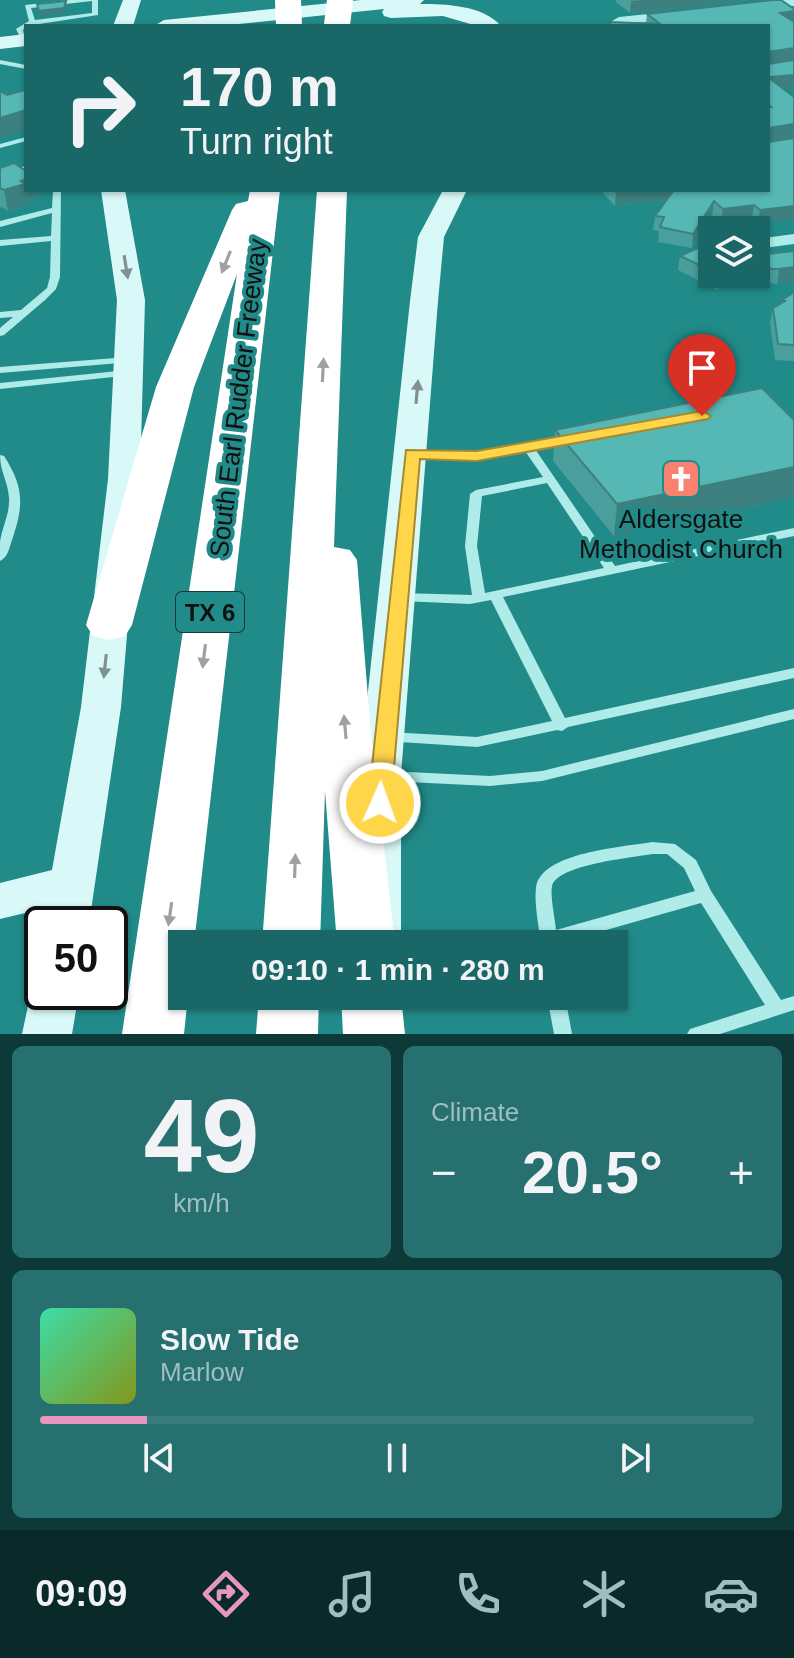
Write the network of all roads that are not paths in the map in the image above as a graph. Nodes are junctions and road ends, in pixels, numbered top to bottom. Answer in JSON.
{"nodes":[{"id":1,"x":92,"y":0,"type":"edge"},
{"id":2,"x":132,"y":0,"type":"edge"},
{"id":3,"x":288,"y":0,"type":"edge"},
{"id":4,"x":300,"y":0,"type":"edge"},
{"id":5,"x":340,"y":0,"type":"edge"},
{"id":6,"x":415,"y":0,"type":"edge"},
{"id":7,"x":794,"y":2,"type":"edge"},
{"id":8,"x":172,"y":5,"type":"dead end"},
{"id":9,"x":741,"y":8,"type":"edge"},
{"id":10,"x":696,"y":12,"type":"edge"},
{"id":11,"x":619,"y":21,"type":"edge"},
{"id":12,"x":27,"y":24,"type":"edge"},
{"id":13,"x":63,"y":24,"type":"edge"},
{"id":14,"x":124,"y":24,"type":"edge"},
{"id":15,"x":183,"y":24,"type":"edge"},
{"id":16,"x":270,"y":24,"type":"edge"},
{"id":17,"x":289,"y":24,"type":"edge"},
{"id":18,"x":337,"y":24,"type":"edge"},
{"id":19,"x":487,"y":24,"type":"edge"},
{"id":20,"x":24,"y":35,"type":"edge"},
{"id":21,"x":0,"y":43,"type":"edge"},
{"id":22,"x":0,"y":62,"type":"edge"},
{"id":23,"x":24,"y":67,"type":"edge"},
{"id":24,"x":24,"y":140,"type":"edge"},
{"id":25,"x":0,"y":146,"type":"edge"},
{"id":26,"x":24,"y":169,"type":"edge"},
{"id":27,"x":0,"y":175,"type":"edge"},
{"id":28,"x":57,"y":192,"type":"edge"},
{"id":29,"x":113,"y":192,"type":"edge"},
{"id":30,"x":254,"y":192,"type":"edge"},
{"id":31,"x":265,"y":192,"type":"edge"},
{"id":32,"x":332,"y":192,"type":"edge"},
{"id":33,"x":454,"y":192,"type":"edge"},
{"id":34,"x":57,"y":209,"type":"junction"},
{"id":35,"x":0,"y":224,"type":"edge"},
{"id":36,"x":56,"y":238,"type":"junction"},
{"id":37,"x":794,"y":239,"type":"edge"},
{"id":38,"x":770,"y":242,"type":"edge"},
{"id":39,"x":0,"y":243,"type":"edge"},
{"id":40,"x":25,"y":313,"type":"junction"},
{"id":41,"x":0,"y":315,"type":"edge"},
{"id":42,"x":0,"y":333,"type":"edge"},
{"id":43,"x":128,"y":366,"type":"junction"},
{"id":44,"x":0,"y":370,"type":"edge"},
{"id":45,"x":0,"y":386,"type":"edge"},
{"id":46,"x":574,"y":439,"type":"edge"},
{"id":47,"x":528,"y":447,"type":"junction"},
{"id":48,"x":320,"y":448,"type":"junction"},
{"id":49,"x":412,"y":453,"type":"junction"},
{"id":50,"x":0,"y":458,"type":"edge"},
{"id":51,"x":550,"y":479,"type":"junction"},
{"id":52,"x":794,"y":532,"type":"edge"},
{"id":53,"x":0,"y":557,"type":"edge"},
{"id":54,"x":612,"y":570,"type":"junction"},
{"id":55,"x":495,"y":595,"type":"junction"},
{"id":56,"x":398,"y":597,"type":"junction"},
{"id":57,"x":479,"y":598,"type":"junction"},
{"id":58,"x":109,"y":625,"type":"junction"},
{"id":59,"x":794,"y":673,"type":"edge"},
{"id":60,"x":794,"y":714,"type":"edge"},
{"id":61,"x":562,"y":726,"type":"junction"},
{"id":62,"x":384,"y":736,"type":"junction"},
{"id":63,"x":380,"y":775,"type":"junction"},
{"id":64,"x":705,"y":895,"type":"junction"},
{"id":65,"x":0,"y":901,"type":"edge"},
{"id":66,"x":70,"y":904,"type":"edge"},
{"id":67,"x":292,"y":930,"type":"edge"},
{"id":68,"x":365,"y":930,"type":"edge"},
{"id":69,"x":378,"y":930,"type":"edge"},
{"id":70,"x":548,"y":930,"type":"edge"},
{"id":71,"x":586,"y":930,"type":"edge"},
{"id":72,"x":786,"y":1006,"type":"edge"},
{"id":73,"x":52,"y":1010,"type":"edge"},
{"id":74,"x":288,"y":1010,"type":"edge"},
{"id":75,"x":373,"y":1010,"type":"edge"},
{"id":76,"x":377,"y":1010,"type":"edge"},
{"id":77,"x":559,"y":1010,"type":"edge"},
{"id":78,"x":47,"y":1034,"type":"edge"},
{"id":79,"x":153,"y":1034,"type":"edge"},
{"id":80,"x":287,"y":1034,"type":"edge"},
{"id":81,"x":376,"y":1034,"type":"edge"},
{"id":82,"x":563,"y":1034,"type":"edge"},
{"id":83,"x":696,"y":1034,"type":"edge"}],
"edges":[{"from":1,"to":12,"type":"lane"},
{"from":1,"to":13,"type":"lane"},
{"from":2,"to":14,"type":"main road"},
{"from":3,"to":17,"type":"highway","bridge":true},
{"from":4,"to":8,"type":"main road"},
{"from":5,"to":18,"type":"highway","bridge":true},
{"from":6,"to":15,"type":"main road"},
{"from":7,"to":9,"type":"street"},
{"from":10,"to":11,"type":"street"},
{"from":16,"to":19,"type":"main road"},
{"from":20,"to":21,"type":"main road"},
{"from":22,"to":23,"type":"lane"},
{"from":24,"to":25,"type":"lane"},
{"from":26,"to":27,"type":"lane"},
{"from":28,"to":34,"type":"lane"},
{"from":29,"to":43,"type":"main road","one_way":true},
{"from":30,"to":58,"type":"highway","one_way":true},
{"from":31,"to":79,"type":"highway","name":"South Earl Rudder Freeway","number":"TX 6","one_way":true},
{"from":48,"to":32,"type":"highway","one_way":true},
{"from":49,"to":33,"type":"main road","one_way":true},
{"from":34,"to":35,"type":"lane"},
{"from":34,"to":36,"type":"lane"},
{"from":36,"to":39,"type":"lane"},
{"from":36,"to":40,"type":"lane"},
{"from":37,"to":38,"type":"street"},
{"from":40,"to":41,"type":"lane"},
{"from":40,"to":42,"type":"lane"},
{"from":43,"to":44,"type":"lane"},
{"from":43,"to":45,"type":"lane"},
{"from":43,"to":58,"type":"main road"},
{"from":46,"to":47,"type":"lane"},
{"from":47,"to":49,"type":"lane"},
{"from":47,"to":51,"type":"lane"},
{"from":67,"to":48,"type":"highway","one_way":true},
{"from":68,"to":48,"type":"highway","one_way":true},
{"from":49,"to":56,"type":"main road"},
{"from":50,"to":53,"type":"lane"},
{"from":51,"to":54,"type":"lane"},
{"from":51,"to":57,"type":"lane"},
{"from":52,"to":54,"type":"lane"},
{"from":54,"to":55,"type":"lane"},
{"from":55,"to":57,"type":"lane"},
{"from":55,"to":61,"type":"lane"},
{"from":56,"to":57,"type":"lane"},
{"from":56,"to":62,"type":"main road"},
{"from":58,"to":66,"type":"main road","one_way":true},
{"from":59,"to":61,"type":"lane"},
{"from":60,"to":63,"type":"lane"},
{"from":61,"to":62,"type":"lane"},
{"from":62,"to":63,"type":"main road"},
{"from":63,"to":69,"type":"main road"},
{"from":64,"to":70,"type":"lane"},
{"from":64,"to":71,"type":"lane"},
{"from":64,"to":72,"type":"lane"},
{"from":65,"to":66,"type":"main road"},
{"from":72,"to":83,"type":"lane"},
{"from":73,"to":78,"type":"main road"},
{"from":74,"to":80,"type":"highway"},
{"from":75,"to":81,"type":"highway"},
{"from":76,"to":81,"type":"main road"},
{"from":77,"to":82,"type":"lane"}]}
